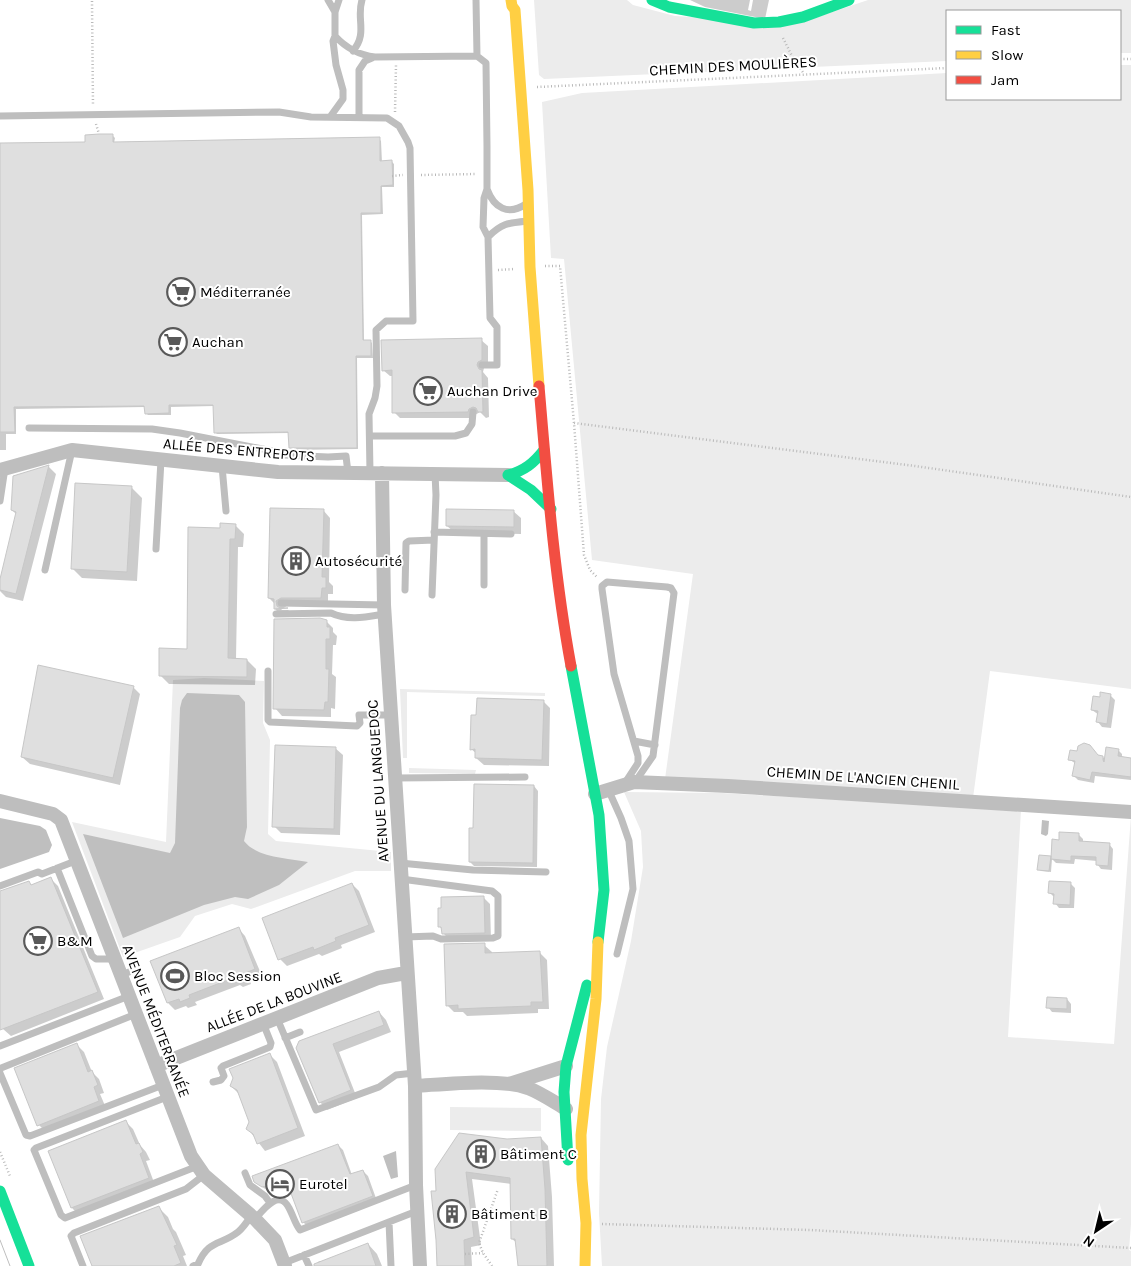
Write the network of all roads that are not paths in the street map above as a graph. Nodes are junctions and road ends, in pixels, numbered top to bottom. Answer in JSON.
{"nodes":[{"id":1,"x":328,"y":0,"type":"edge"},
{"id":2,"x":340,"y":0,"type":"edge"},
{"id":3,"x":362,"y":0,"type":"edge"},
{"id":4,"x":476,"y":0,"type":"edge"},
{"id":5,"x":652,"y":0,"type":"edge"},
{"id":6,"x":848,"y":0,"type":"edge"},
{"id":7,"x":516,"y":3,"type":"edge"},
{"id":8,"x":335,"y":12,"type":"junction"},
{"id":9,"x":335,"y":36,"type":"junction"},
{"id":10,"x":353,"y":51,"type":"junction"},
{"id":11,"x":477,"y":56,"type":"junction"},
{"id":12,"x":375,"y":57,"type":"junction"},
{"id":13,"x":0,"y":116,"type":"edge"},
{"id":14,"x":330,"y":117,"type":"junction"},
{"id":15,"x":359,"y":117,"type":"junction"},
{"id":16,"x":486,"y":189,"type":"junction"},
{"id":17,"x":533,"y":203,"type":"junction"},
{"id":18,"x":528,"y":221,"type":"junction"},
{"id":19,"x":488,"y":237,"type":"junction"},
{"id":20,"x":541,"y":249,"type":"dead end"},
{"id":21,"x":482,"y":365,"type":"dead end"},
{"id":22,"x":473,"y":412,"type":"dead end"},
{"id":23,"x":30,"y":428,"type":"dead end"},
{"id":24,"x":370,"y":436,"type":"junction"},
{"id":25,"x":555,"y":438,"type":"dead end"},
{"id":26,"x":72,"y":450,"type":"junction"},
{"id":27,"x":544,"y":450,"type":"junction"},
{"id":28,"x":161,"y":460,"type":"junction"},
{"id":29,"x":222,"y":466,"type":"junction"},
{"id":30,"x":3,"y":469,"type":"edge"},
{"id":31,"x":348,"y":473,"type":"junction"},
{"id":32,"x":376,"y":473,"type":"junction"},
{"id":33,"x":435,"y":474,"type":"junction"},
{"id":34,"x":514,"y":474,"type":"junction"},
{"id":35,"x":548,"y":491,"type":"junction"},
{"id":36,"x":0,"y":501,"type":"edge"},
{"id":37,"x":551,"y":509,"type":"junction"},
{"id":38,"x":226,"y":511,"type":"dead end"},
{"id":39,"x":434,"y":532,"type":"junction"},
{"id":40,"x":484,"y":534,"type":"junction"},
{"id":41,"x":511,"y":534,"type":"dead end"},
{"id":42,"x":434,"y":540,"type":"junction"},
{"id":43,"x":156,"y":549,"type":"dead end"},
{"id":44,"x":45,"y":570,"type":"dead end"},
{"id":45,"x":484,"y":585,"type":"dead end"},
{"id":46,"x":405,"y":590,"type":"dead end"},
{"id":47,"x":432,"y":595,"type":"dead end"},
{"id":48,"x":281,"y":603,"type":"dead end"},
{"id":49,"x":384,"y":610,"type":"junction"},
{"id":50,"x":276,"y":614,"type":"dead end"},
{"id":51,"x":268,"y":671,"type":"dead end"},
{"id":52,"x":390,"y":714,"type":"junction"},
{"id":53,"x":634,"y":741,"type":"junction"},
{"id":54,"x":655,"y":745,"type":"junction"},
{"id":55,"x":525,"y":777,"type":"dead end"},
{"id":56,"x":394,"y":778,"type":"junction"},
{"id":57,"x":629,"y":784,"type":"junction"},
{"id":58,"x":602,"y":792,"type":"junction"},
{"id":59,"x":0,"y":801,"type":"edge"},
{"id":60,"x":1131,"y":812,"type":"edge"},
{"id":61,"x":78,"y":860,"type":"junction"},
{"id":62,"x":400,"y":863,"type":"junction"},
{"id":63,"x":57,"y":868,"type":"junction"},
{"id":64,"x":546,"y":872,"type":"dead end"},
{"id":65,"x":401,"y":880,"type":"junction"},
{"id":66,"x":0,"y":886,"type":"edge"},
{"id":67,"x":404,"y":937,"type":"junction"},
{"id":68,"x":597,"y":952,"type":"junction"},
{"id":69,"x":617,"y":954,"type":"dead end"},
{"id":70,"x":115,"y":959,"type":"junction"},
{"id":71,"x":137,"y":969,"type":"dead end"},
{"id":72,"x":406,"y":973,"type":"junction"},
{"id":73,"x":121,"y":974,"type":"junction"},
{"id":74,"x":129,"y":996,"type":"junction"},
{"id":75,"x":136,"y":1014,"type":"junction"},
{"id":76,"x":277,"y":1018,"type":"junction"},
{"id":77,"x":263,"y":1023,"type":"junction"},
{"id":78,"x":300,"y":1032,"type":"dead end"},
{"id":79,"x":286,"y":1038,"type":"junction"},
{"id":80,"x":0,"y":1046,"type":"edge"},
{"id":81,"x":156,"y":1066,"type":"junction"},
{"id":82,"x":566,"y":1066,"type":"junction"},
{"id":83,"x":587,"y":1068,"type":"junction"},
{"id":84,"x":0,"y":1072,"type":"edge"},
{"id":85,"x":414,"y":1079,"type":"junction"},
{"id":86,"x":213,"y":1082,"type":"dead end"},
{"id":87,"x":506,"y":1085,"type":"junction"},
{"id":88,"x":571,"y":1090,"type":"junction"},
{"id":89,"x":165,"y":1091,"type":"junction"},
{"id":90,"x":566,"y":1109,"type":"junction"},
{"id":91,"x":568,"y":1167,"type":"dead end"},
{"id":92,"x":201,"y":1171,"type":"junction"},
{"id":93,"x":245,"y":1174,"type":"dead end"},
{"id":94,"x":582,"y":1179,"type":"junction"},
{"id":95,"x":416,"y":1185,"type":"junction"},
{"id":96,"x":0,"y":1191,"type":"edge"},
{"id":97,"x":270,"y":1203,"type":"junction"},
{"id":98,"x":418,"y":1211,"type":"junction"},
{"id":99,"x":253,"y":1218,"type":"junction"},
{"id":100,"x":389,"y":1222,"type":"junction"},
{"id":101,"x":304,"y":1255,"type":"junction"},
{"id":102,"x":284,"y":1264,"type":"edge"},
{"id":103,"x":29,"y":1266,"type":"edge"},
{"id":104,"x":83,"y":1266,"type":"edge"},
{"id":105,"x":193,"y":1266,"type":"edge"},
{"id":106,"x":309,"y":1266,"type":"edge"},
{"id":107,"x":391,"y":1266,"type":"edge"},
{"id":108,"x":420,"y":1266,"type":"edge"},
{"id":109,"x":584,"y":1266,"type":"edge"}],
"edges":[{"from":1,"to":8,"type":"lane"},
{"from":2,"to":8,"type":"lane"},
{"from":3,"to":10,"type":"lane"},
{"from":4,"to":11,"type":"lane"},
{"from":5,"to":6,"type":"street"},
{"from":7,"to":17,"type":"street"},
{"from":8,"to":9,"type":"lane"},
{"from":9,"to":10,"type":"lane"},
{"from":9,"to":14,"type":"lane"},
{"from":10,"to":12,"type":"lane"},
{"from":11,"to":12,"type":"lane"},
{"from":11,"to":16,"type":"lane"},
{"from":12,"to":15,"type":"lane"},
{"from":13,"to":14,"type":"lane"},
{"from":14,"to":15,"type":"lane"},
{"from":15,"to":24,"type":"lane"},
{"from":16,"to":17,"type":"lane"},
{"from":16,"to":19,"type":"lane"},
{"from":17,"to":18,"type":"street"},
{"from":17,"to":20,"type":"street"},
{"from":18,"to":19,"type":"lane"},
{"from":18,"to":27,"type":"street"},
{"from":19,"to":21,"type":"lane"},
{"from":22,"to":24,"type":"lane"},
{"from":23,"to":31,"type":"lane"},
{"from":24,"to":32,"type":"lane"},
{"from":25,"to":35,"type":"street"},
{"from":26,"to":28,"type":"street","name":"ALLÉE DES ENTREPOTS"},
{"from":26,"to":30,"type":"street","name":"ALLÉE DES ENTREPOTS"},
{"from":26,"to":44,"type":"lane"},
{"from":27,"to":34,"type":"street"},
{"from":27,"to":35,"type":"street"},
{"from":28,"to":29,"type":"street","name":"ALLÉE DES ENTREPOTS"},
{"from":28,"to":43,"type":"lane"},
{"from":29,"to":31,"type":"street","name":"ALLÉE DES ENTREPOTS"},
{"from":29,"to":38,"type":"lane"},
{"from":30,"to":36,"type":"lane"},
{"from":31,"to":32,"type":"street","name":"ALLÉE DES ENTREPOTS"},
{"from":32,"to":33,"type":"street","name":"ALLÉE DES ENTREPOTS"},
{"from":32,"to":49,"type":"street","name":"AVENUE DU LANGUEDOC"},
{"from":33,"to":34,"type":"street","name":"ALLÉE DES ENTREPOTS"},
{"from":33,"to":39,"type":"lane"},
{"from":34,"to":35,"type":"street"},
{"from":34,"to":37,"type":"street"},
{"from":35,"to":37,"type":"street"},
{"from":37,"to":58,"type":"street"},
{"from":39,"to":40,"type":"lane"},
{"from":39,"to":42,"type":"lane"},
{"from":40,"to":41,"type":"lane"},
{"from":40,"to":45,"type":"lane"},
{"from":42,"to":46,"type":"lane"},
{"from":42,"to":47,"type":"lane"},
{"from":48,"to":49,"type":"lane"},
{"from":49,"to":50,"type":"lane"},
{"from":49,"to":52,"type":"street","name":"AVENUE DU LANGUEDOC"},
{"from":51,"to":52,"type":"lane"},
{"from":52,"to":56,"type":"street","name":"AVENUE DU LANGUEDOC"},
{"from":53,"to":54,"type":"lane"},
{"from":53,"to":54,"type":"lane"},
{"from":53,"to":57,"type":"lane"},
{"from":54,"to":57,"type":"lane"},
{"from":55,"to":56,"type":"lane"},
{"from":56,"to":62,"type":"street","name":"AVENUE DU LANGUEDOC"},
{"from":57,"to":58,"type":"street","name":"CHEMIN DE L'ANCIEN CHENIL"},
{"from":57,"to":60,"type":"street","name":"CHEMIN DE L'ANCIEN CHENIL"},
{"from":58,"to":68,"type":"street"},
{"from":58,"to":69,"type":"lane"},
{"from":59,"to":61,"type":"street","name":"AVENUE MÉDITERRANÉE"},
{"from":61,"to":63,"type":"lane"},
{"from":61,"to":70,"type":"street","name":"AVENUE MÉDITERRANÉE"},
{"from":62,"to":64,"type":"lane"},
{"from":62,"to":65,"type":"street","name":"AVENUE DU LANGUEDOC"},
{"from":63,"to":66,"type":"lane"},
{"from":63,"to":70,"type":"lane"},
{"from":65,"to":67,"type":"street","name":"AVENUE DU LANGUEDOC"},
{"from":65,"to":67,"type":"lane"},
{"from":67,"to":72,"type":"street","name":"AVENUE DU LANGUEDOC"},
{"from":68,"to":82,"type":"street"},
{"from":68,"to":83,"type":"street"},
{"from":70,"to":73,"type":"street","name":"AVENUE MÉDITERRANÉE"},
{"from":71,"to":73,"type":"lane"},
{"from":72,"to":76,"type":"street","name":"ALLÉE DE LA BOUVINE"},
{"from":72,"to":85,"type":"street","name":"AVENUE DU LANGUEDOC"},
{"from":73,"to":74,"type":"street","name":"AVENUE MÉDITERRANÉE"},
{"from":74,"to":75,"type":"street","name":"AVENUE MÉDITERRANÉE"},
{"from":74,"to":80,"type":"lane"},
{"from":75,"to":81,"type":"street","name":"AVENUE MÉDITERRANÉE"},
{"from":75,"to":84,"type":"lane"},
{"from":76,"to":77,"type":"street","name":"ALLÉE DE LA BOUVINE"},
{"from":76,"to":79,"type":"lane"},
{"from":77,"to":81,"type":"street","name":"ALLÉE DE LA BOUVINE"},
{"from":77,"to":86,"type":"lane"},
{"from":78,"to":79,"type":"lane"},
{"from":79,"to":85,"type":"lane"},
{"from":81,"to":89,"type":"street","name":"AVENUE MÉDITERRANÉE"},
{"from":82,"to":87,"type":"street"},
{"from":82,"to":88,"type":"street"},
{"from":82,"to":90,"type":"street"},
{"from":83,"to":88,"type":"street"},
{"from":83,"to":94,"type":"street"},
{"from":84,"to":89,"type":"lane"},
{"from":85,"to":87,"type":"street"},
{"from":85,"to":95,"type":"street","name":"AVENUE DU LANGUEDOC"},
{"from":87,"to":90,"type":"street"},
{"from":88,"to":90,"type":"street"},
{"from":88,"to":94,"type":"street"},
{"from":89,"to":92,"type":"street","name":"AVENUE MÉDITERRANÉE"},
{"from":89,"to":92,"type":"lane"},
{"from":90,"to":91,"type":"street"},
{"from":92,"to":99,"type":"street","name":"AVENUE MÉDITERRANÉE"},
{"from":92,"to":104,"type":"lane"},
{"from":93,"to":97,"type":"lane"},
{"from":94,"to":109,"type":"street"},
{"from":95,"to":97,"type":"lane"},
{"from":95,"to":98,"type":"street","name":"AVENUE DU LANGUEDOC"},
{"from":96,"to":103,"type":"street"},
{"from":97,"to":99,"type":"lane"},
{"from":98,"to":100,"type":"lane"},
{"from":98,"to":108,"type":"street","name":"AVENUE DU LANGUEDOC"},
{"from":99,"to":102,"type":"street","name":"AVENUE MÉDITERRANÉE"},
{"from":99,"to":105,"type":"lane"},
{"from":100,"to":101,"type":"lane"},
{"from":100,"to":107,"type":"lane"},
{"from":101,"to":102,"type":"lane"},
{"from":101,"to":106,"type":"lane"}]}
